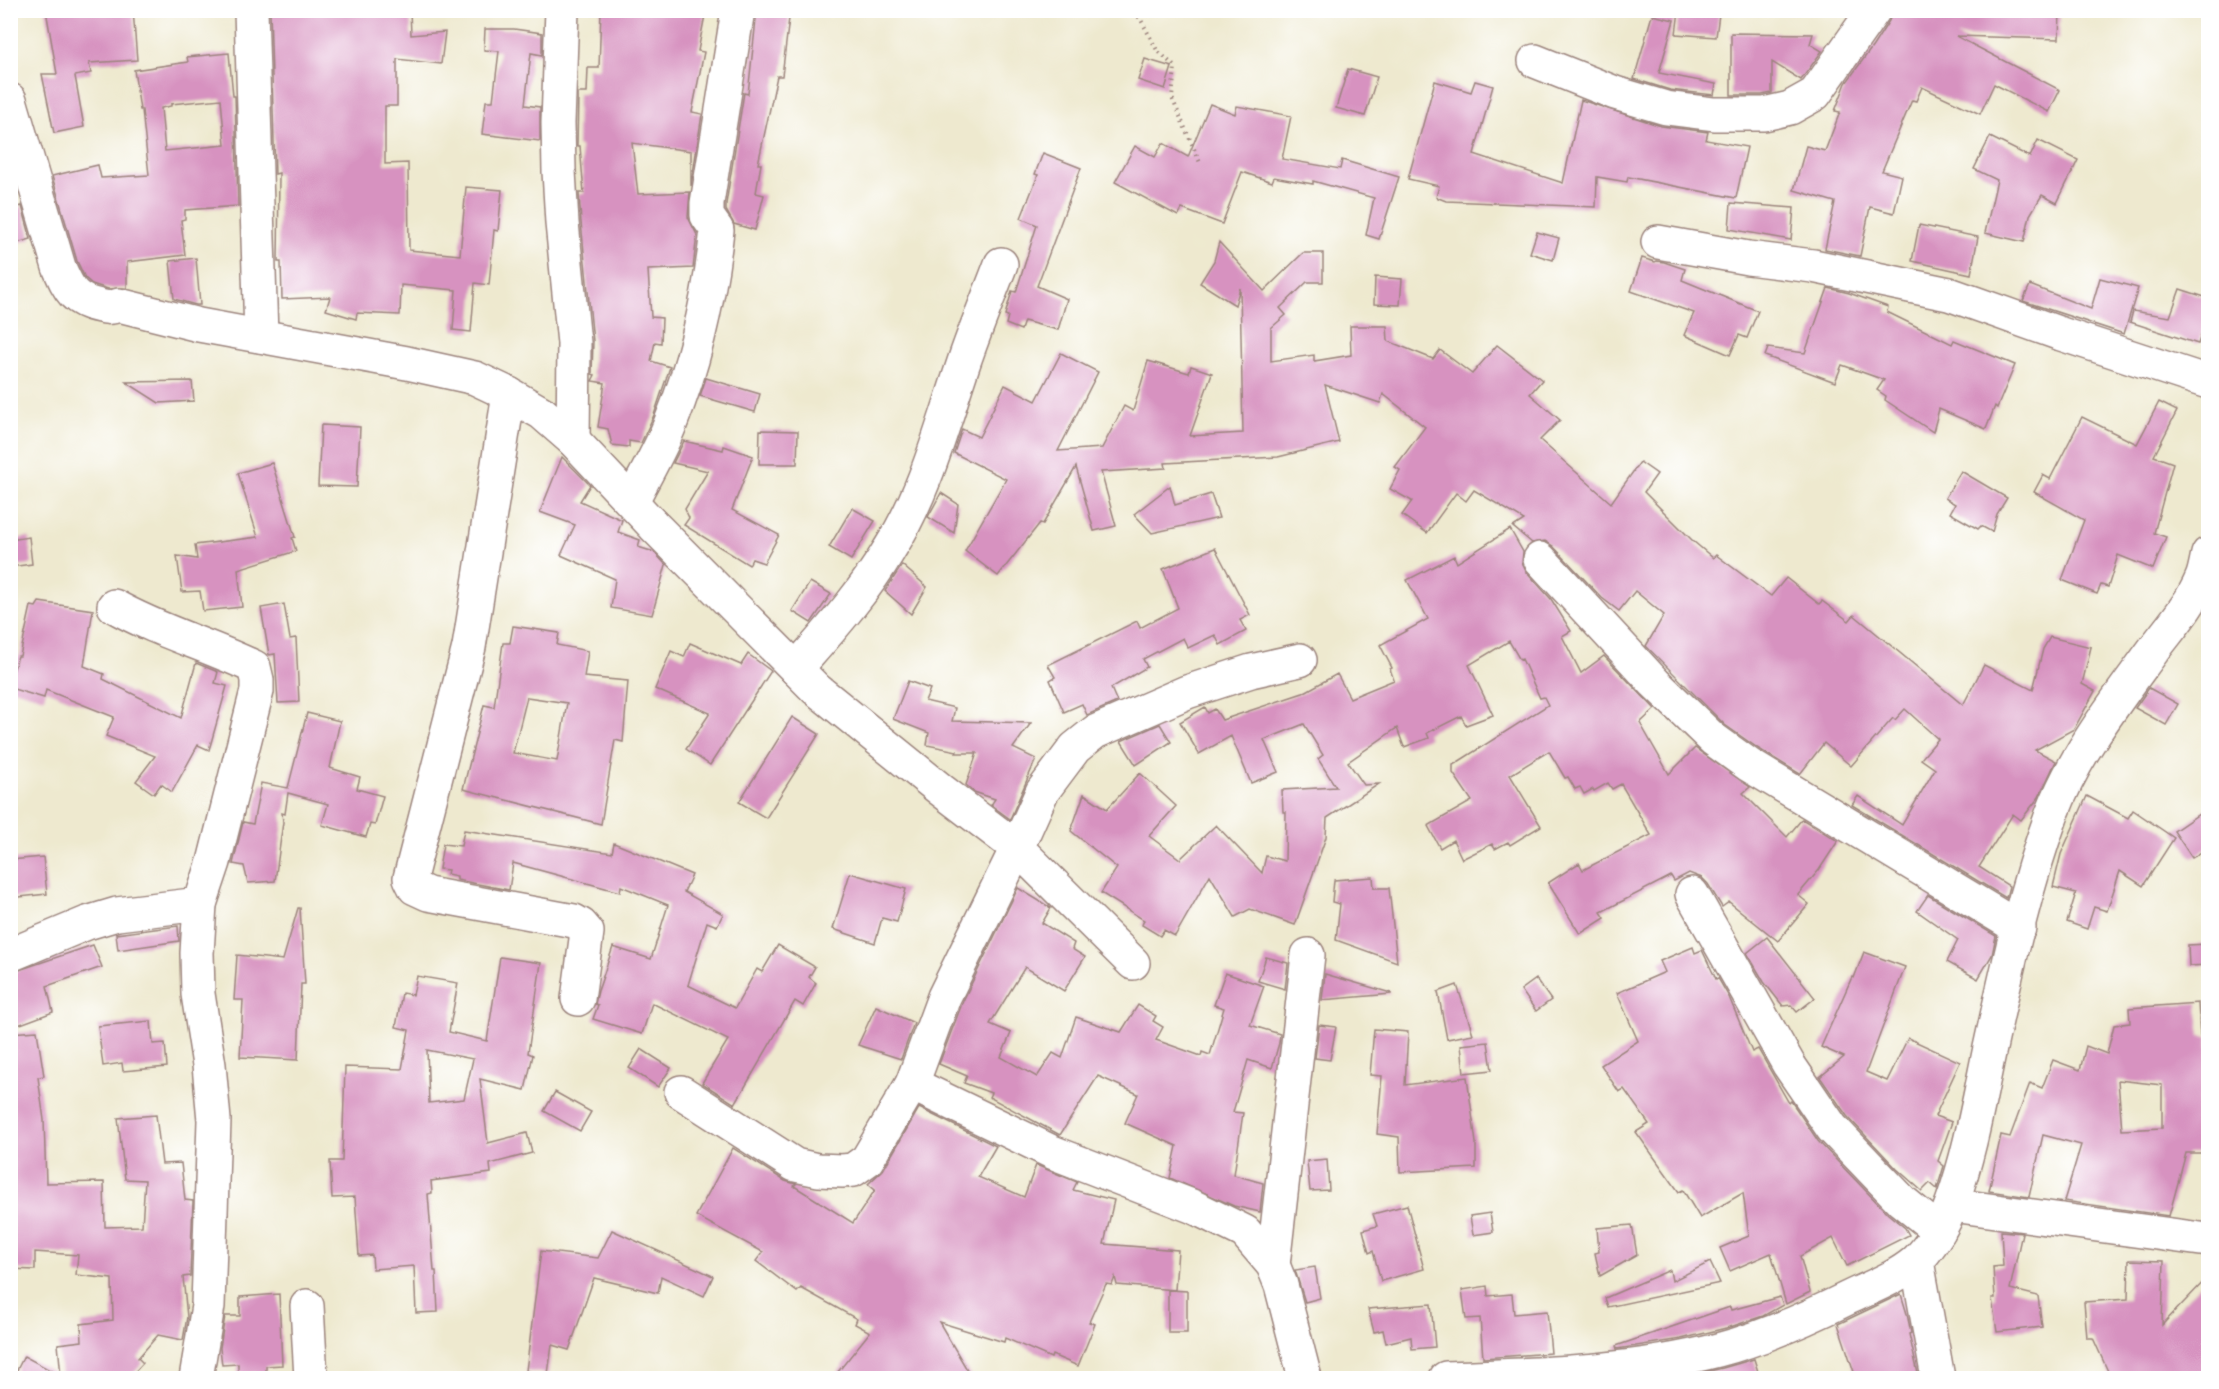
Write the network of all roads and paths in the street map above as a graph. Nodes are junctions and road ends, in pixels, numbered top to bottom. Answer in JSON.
{"nodes":[{"id":1,"x":251,"y":10,"type":"edge"},
{"id":2,"x":562,"y":10,"type":"edge"},
{"id":3,"x":738,"y":10,"type":"edge"},
{"id":4,"x":1128,"y":10,"type":"edge"},
{"id":5,"x":1874,"y":10,"type":"edge"},
{"id":6,"x":1535,"y":61,"type":"dead end"},
{"id":7,"x":10,"y":100,"type":"edge"},
{"id":8,"x":1201,"y":165,"type":"dead end"},
{"id":9,"x":1658,"y":242,"type":"dead end"},
{"id":10,"x":1001,"y":264,"type":"dead end"},
{"id":11,"x":261,"y":336,"type":"junction"},
{"id":12,"x":2208,"y":382,"type":"edge"},
{"id":13,"x":509,"y":394,"type":"junction"},
{"id":14,"x":573,"y":440,"type":"junction"},
{"id":15,"x":632,"y":501,"type":"junction"},
{"id":16,"x":2208,"y":554,"type":"edge"},
{"id":17,"x":1540,"y":559,"type":"dead end"},
{"id":18,"x":114,"y":606,"type":"dead end"},
{"id":19,"x":1300,"y":660,"type":"dead end"},
{"id":20,"x":796,"y":669,"type":"junction"},
{"id":21,"x":1017,"y":848,"type":"junction"},
{"id":22,"x":1692,"y":894,"type":"dead end"},
{"id":23,"x":200,"y":904,"type":"junction"},
{"id":24,"x":2019,"y":928,"type":"junction"},
{"id":25,"x":10,"y":954,"type":"edge"},
{"id":26,"x":1308,"y":955,"type":"dead end"},
{"id":27,"x":1133,"y":963,"type":"dead end"},
{"id":28,"x":578,"y":999,"type":"dead end"},
{"id":29,"x":912,"y":1084,"type":"junction"},
{"id":30,"x":681,"y":1092,"type":"dead end"},
{"id":31,"x":1945,"y":1218,"type":"junction"},
{"id":32,"x":2208,"y":1240,"type":"edge"},
{"id":33,"x":1917,"y":1261,"type":"junction"},
{"id":34,"x":1273,"y":1265,"type":"junction"},
{"id":35,"x":307,"y":1306,"type":"dead end"},
{"id":36,"x":1559,"y":1376,"type":"edge"},
{"id":37,"x":196,"y":1378,"type":"edge"},
{"id":38,"x":311,"y":1378,"type":"edge"},
{"id":39,"x":1305,"y":1378,"type":"edge"},
{"id":40,"x":1446,"y":1378,"type":"edge"},
{"id":41,"x":1938,"y":1378,"type":"edge"}],
"edges":[{"from":1,"to":11,"type":"street"},
{"from":2,"to":14,"type":"street"},
{"from":3,"to":15,"type":"street"},
{"from":4,"to":8,"type":"path"},
{"from":5,"to":6,"type":"street"},
{"from":7,"to":11,"type":"street"},
{"from":9,"to":12,"type":"street"},
{"from":10,"to":20,"type":"street"},
{"from":11,"to":13,"type":"street"},
{"from":13,"to":14,"type":"street"},
{"from":13,"to":28,"type":"street"},
{"from":14,"to":15,"type":"street"},
{"from":15,"to":20,"type":"street"},
{"from":16,"to":24,"type":"street"},
{"from":17,"to":24,"type":"street"},
{"from":18,"to":23,"type":"street"},
{"from":19,"to":21,"type":"street"},
{"from":20,"to":21,"type":"street"},
{"from":21,"to":27,"type":"street"},
{"from":21,"to":29,"type":"street"},
{"from":22,"to":31,"type":"street"},
{"from":23,"to":25,"type":"street"},
{"from":23,"to":37,"type":"street"},
{"from":24,"to":31,"type":"street"},
{"from":26,"to":34,"type":"street"},
{"from":29,"to":30,"type":"street"},
{"from":29,"to":34,"type":"street"},
{"from":31,"to":32,"type":"street"},
{"from":31,"to":33,"type":"street"},
{"from":33,"to":36,"type":"street"},
{"from":33,"to":41,"type":"street"},
{"from":34,"to":39,"type":"street"},
{"from":35,"to":38,"type":"street"},
{"from":36,"to":40,"type":"street"}]}
